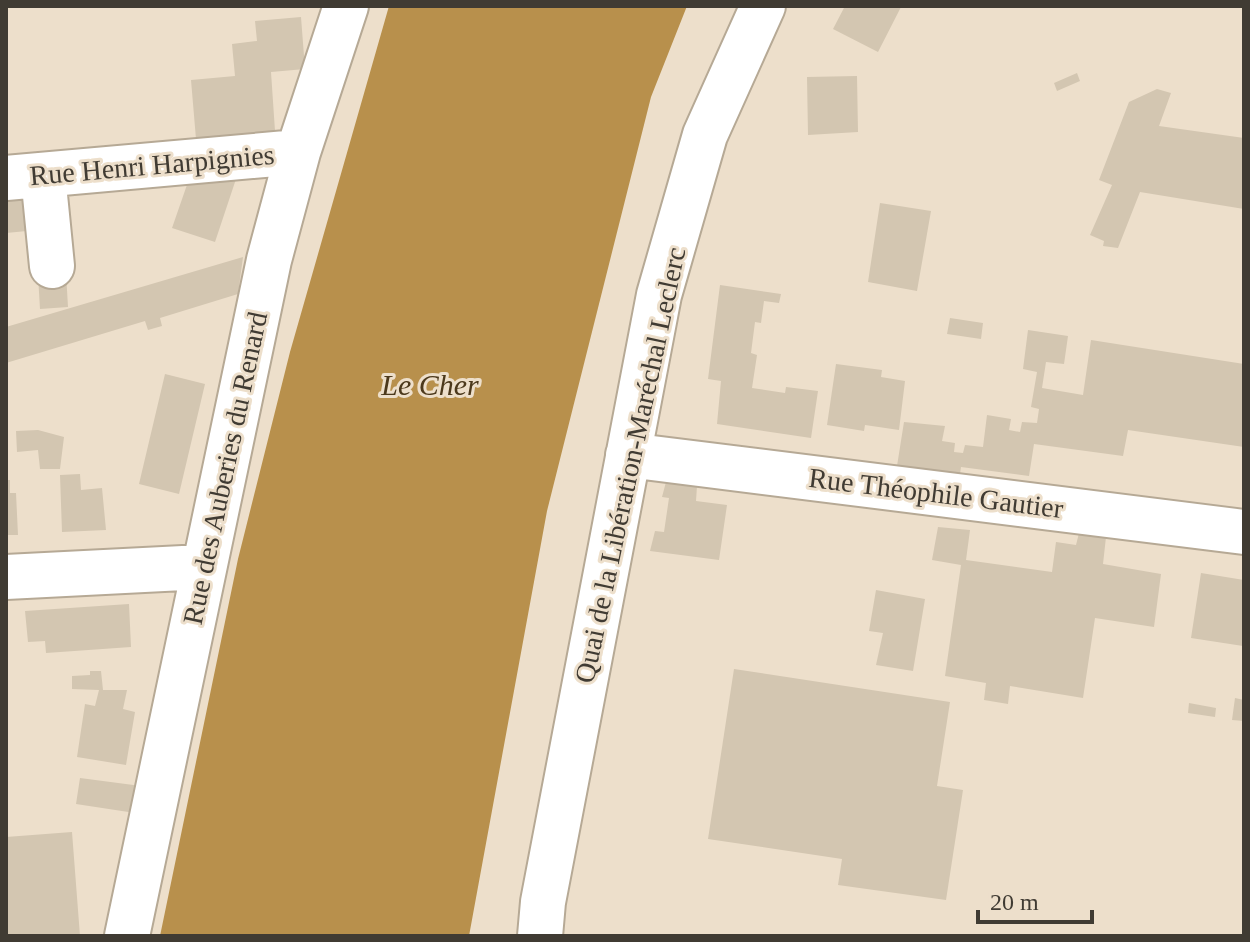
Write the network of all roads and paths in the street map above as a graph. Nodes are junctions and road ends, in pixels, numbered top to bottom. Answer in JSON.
{"nodes":[{"id":1,"x":346,"y":6,"type":"edge"},
{"id":2,"x":763,"y":6,"type":"edge"},
{"id":3,"x":298,"y":152,"type":"junction"},
{"id":4,"x":25,"y":176,"type":"edge"},
{"id":5,"x":52,"y":266,"type":"dead end"},
{"id":6,"x":628,"y":455,"type":"junction"},
{"id":7,"x":1244,"y":532,"type":"edge"},
{"id":8,"x":203,"y":567,"type":"junction"},
{"id":9,"x":6,"y":577,"type":"edge"},
{"id":10,"x":127,"y":936,"type":"edge"},
{"id":11,"x":540,"y":936,"type":"edge"}],
"edges":[{"from":1,"to":3,"type":"street","name":"Rue des Auberies du Renard"},
{"from":2,"to":6,"type":"street","name":"Quai de la Libération-Maréchal Leclerc"},
{"from":3,"to":4,"type":"street","name":"Rue Henri Harpignies"},
{"from":3,"to":8,"type":"street","name":"Rue des Auberies du Renard"},
{"from":4,"to":5,"type":"street"},
{"from":6,"to":7,"type":"street","name":"Rue Théophile Gautier"},
{"from":6,"to":11,"type":"street","name":"Quai de la Libération-Maréchal Leclerc"},
{"from":8,"to":9,"type":"street"},
{"from":8,"to":10,"type":"street","name":"Rue des Auberies du Renard"}]}
